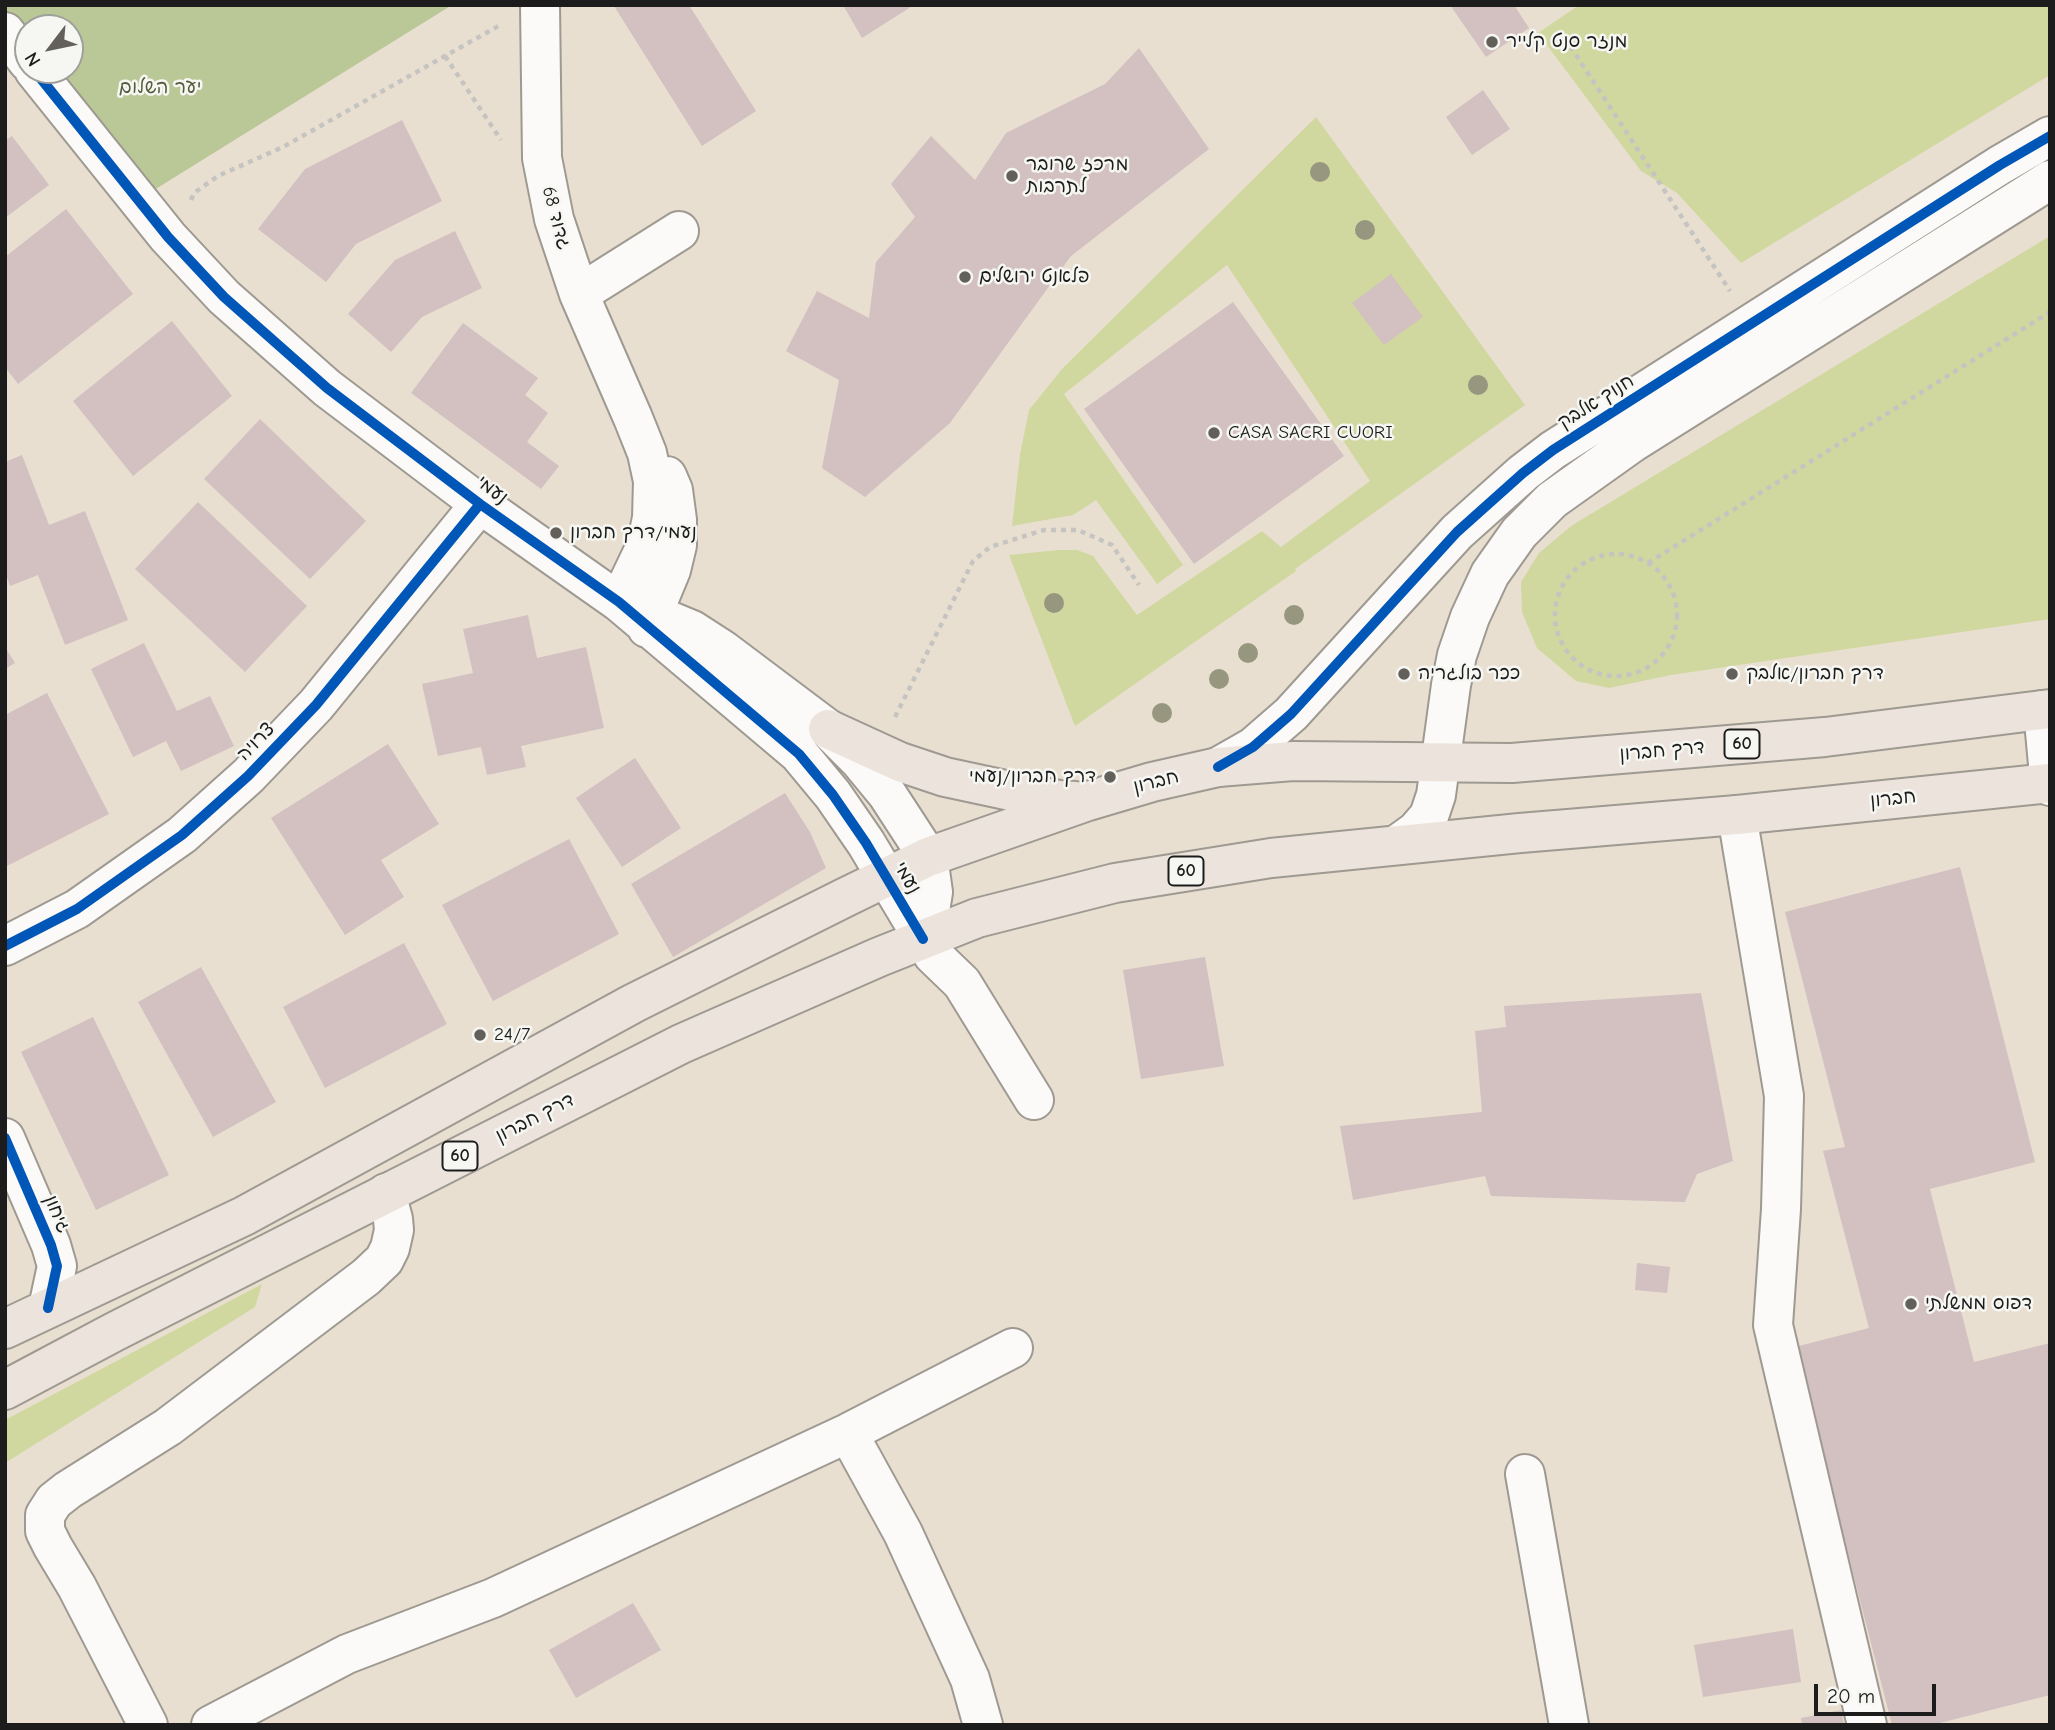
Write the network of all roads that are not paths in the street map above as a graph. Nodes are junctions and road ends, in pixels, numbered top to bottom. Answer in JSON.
{"nodes":[{"id":1,"x":526,"y":12,"type":"edge"},
{"id":2,"x":45,"y":84,"type":"edge"},
{"id":3,"x":2050,"y":136,"type":"edge"},
{"id":4,"x":2050,"y":180,"type":"edge"},
{"id":5,"x":679,"y":231,"type":"dead end"},
{"id":6,"x":579,"y":294,"type":"junction"},
{"id":7,"x":633,"y":418,"type":"junction"},
{"id":8,"x":480,"y":504,"type":"junction"},
{"id":9,"x":619,"y":602,"type":"junction"},
{"id":10,"x":651,"y":620,"type":"junction"},
{"id":11,"x":2046,"y":709,"type":"edge"},
{"id":12,"x":828,"y":729,"type":"junction"},
{"id":13,"x":1441,"y":763,"type":"junction"},
{"id":14,"x":1218,"y":767,"type":"junction"},
{"id":15,"x":2050,"y":784,"type":"edge"},
{"id":16,"x":1088,"y":801,"type":"junction"},
{"id":17,"x":1737,"y":815,"type":"junction"},
{"id":18,"x":1398,"y":844,"type":"junction"},
{"id":19,"x":928,"y":857,"type":"junction"},
{"id":20,"x":887,"y":877,"type":"junction"},
{"id":21,"x":977,"y":918,"type":"junction"},
{"id":22,"x":923,"y":939,"type":"junction"},
{"id":23,"x":5,"y":946,"type":"edge"},
{"id":24,"x":962,"y":983,"type":"junction"},
{"id":25,"x":1034,"y":1100,"type":"dead end"},
{"id":26,"x":5,"y":1138,"type":"edge"},
{"id":27,"x":386,"y":1193,"type":"junction"},
{"id":28,"x":48,"y":1308,"type":"junction"},
{"id":29,"x":5,"y":1329,"type":"edge"},
{"id":30,"x":1013,"y":1348,"type":"dead end"},
{"id":31,"x":5,"y":1391,"type":"edge"},
{"id":32,"x":848,"y":1433,"type":"junction"},
{"id":33,"x":1525,"y":1474,"type":"dead end"},
{"id":34,"x":148,"y":1725,"type":"edge"},
{"id":35,"x":211,"y":1725,"type":"edge"},
{"id":36,"x":983,"y":1725,"type":"edge"},
{"id":37,"x":1569,"y":1725,"type":"edge"},
{"id":38,"x":1867,"y":1725,"type":"edge"}],
"edges":[{"from":1,"to":6,"type":"street","name":"גדוד 68"},
{"from":2,"to":8,"type":"street","name":"נעמי"},
{"from":3,"to":14,"type":"street","name":"חנוך אלבק"},
{"from":4,"to":13,"type":"street"},
{"from":5,"to":6,"type":"street"},
{"from":6,"to":7,"type":"street","name":"גדוד 68"},
{"from":7,"to":9,"type":"street","name":"גדוד 68"},
{"from":7,"to":10,"type":"street","name":"גדוד 68"},
{"from":8,"to":9,"type":"street","name":"נעמי"},
{"from":8,"to":23,"type":"street","name":"צרויה"},
{"from":9,"to":10,"type":"street","name":"נעמי"},
{"from":10,"to":12,"type":"street","name":"נעמי"},
{"from":10,"to":20,"type":"street","name":"נעמי"},
{"from":11,"to":13,"type":"highway","name":"דרך חברון","number":"60"},
{"from":11,"to":15,"type":"street"},
{"from":12,"to":16,"type":"highway"},
{"from":12,"to":19,"type":"street","name":"נעמי"},
{"from":13,"to":14,"type":"highway","name":"חברון","number":"60"},
{"from":13,"to":18,"type":"street"},
{"from":14,"to":16,"type":"highway","name":"חברון","number":"60"},
{"from":15,"to":17,"type":"highway","name":"חברון","number":"60"},
{"from":16,"to":19,"type":"highway","name":"חברון","number":"60"},
{"from":17,"to":18,"type":"highway","number":"60"},
{"from":17,"to":38,"type":"street"},
{"from":18,"to":21,"type":"highway","number":"60"},
{"from":19,"to":20,"type":"highway","name":"חברון","number":"60"},
{"from":19,"to":22,"type":"street","name":"נעמי"},
{"from":20,"to":22,"type":"street","name":"נעמי"},
{"from":20,"to":28,"type":"highway","number":"60"},
{"from":21,"to":22,"type":"highway","number":"60"},
{"from":21,"to":24,"type":"street"},
{"from":22,"to":24,"type":"street"},
{"from":22,"to":27,"type":"highway","name":"דרך חברון","number":"60"},
{"from":24,"to":25,"type":"street"},
{"from":26,"to":28,"type":"street","name":"גיחון"},
{"from":27,"to":31,"type":"highway","name":"דרך חברון","number":"60"},
{"from":27,"to":34,"type":"street"},
{"from":28,"to":29,"type":"highway","number":"60"},
{"from":30,"to":32,"type":"street"},
{"from":32,"to":35,"type":"street"},
{"from":32,"to":36,"type":"street"},
{"from":33,"to":37,"type":"street"}]}
